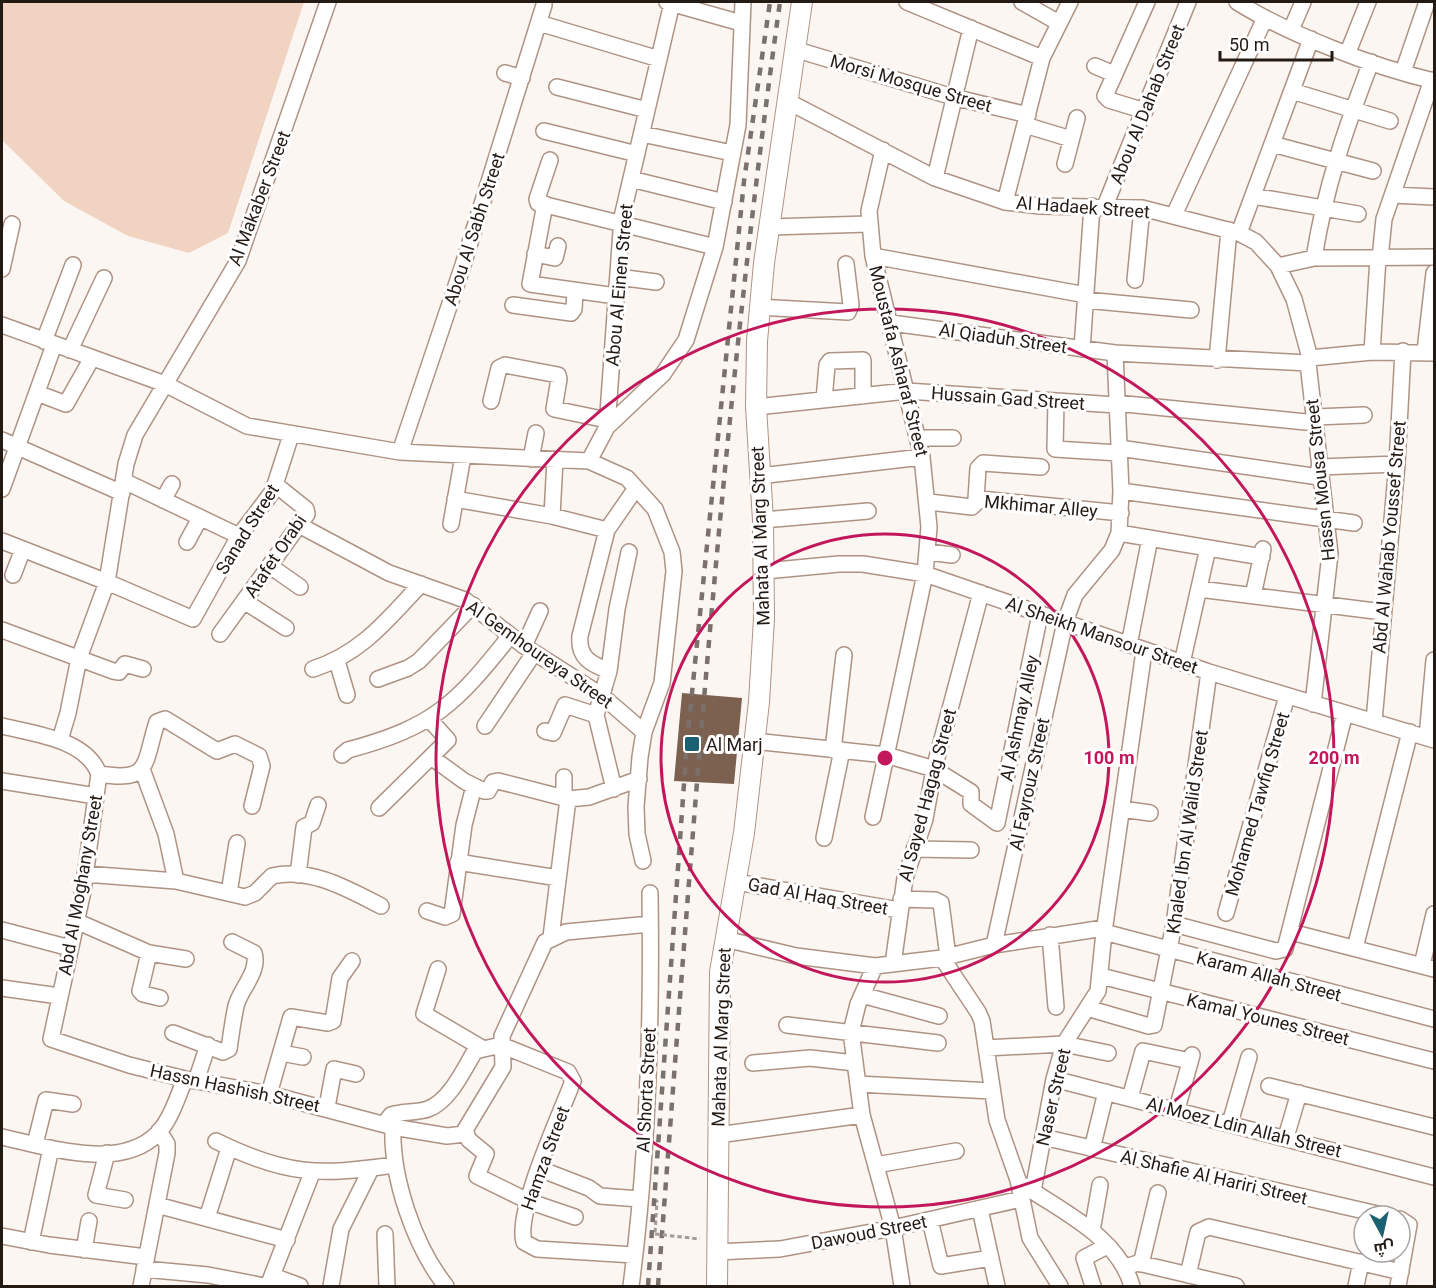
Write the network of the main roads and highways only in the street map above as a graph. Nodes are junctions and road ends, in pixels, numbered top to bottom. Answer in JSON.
{"nodes":[{"id":1,"x":802,"y":2,"type":"edge"},
{"id":2,"x":717,"y":1287,"type":"edge"}],
"edges":[{"from":1,"to":2,"type":"main road","name":"Mahata Al Marg Street"}]}
